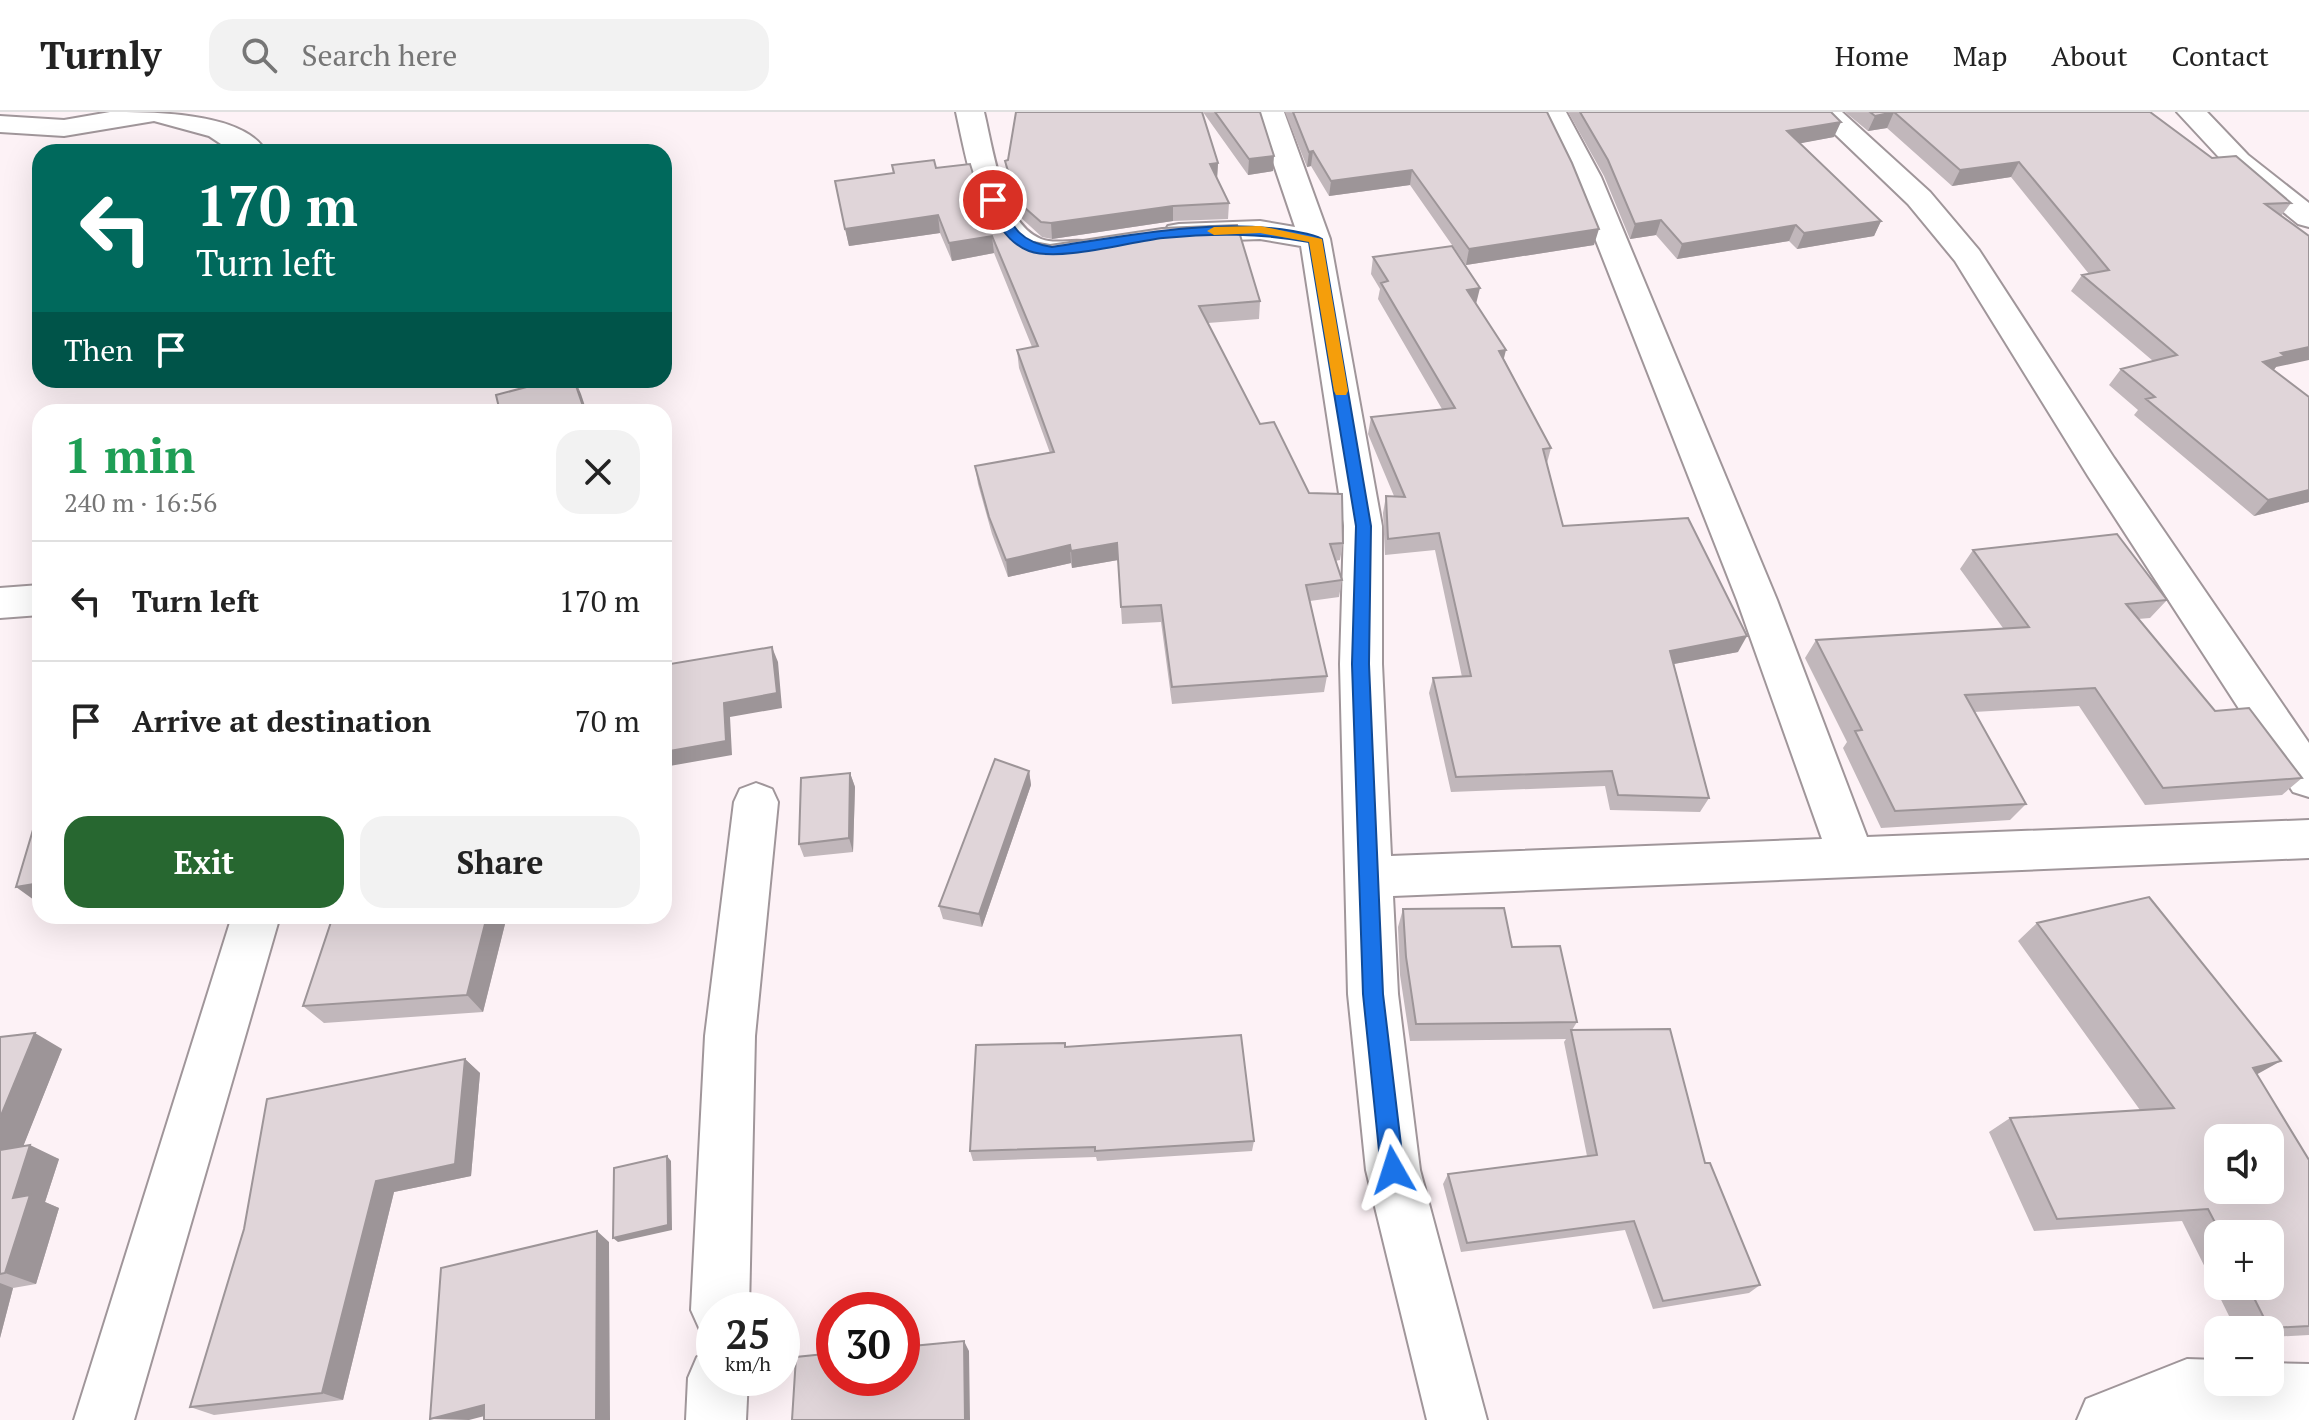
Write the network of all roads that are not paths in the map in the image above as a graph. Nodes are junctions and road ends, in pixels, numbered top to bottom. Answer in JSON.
{"nodes":[{"id":1,"x":154,"y":112,"type":"edge"},
{"id":2,"x":970,"y":112,"type":"edge"},
{"id":3,"x":1270,"y":112,"type":"edge"},
{"id":4,"x":1552,"y":112,"type":"edge"},
{"id":5,"x":1826,"y":112,"type":"edge"},
{"id":6,"x":2191,"y":112,"type":"edge"},
{"id":7,"x":0,"y":124,"type":"edge"},
{"id":8,"x":244,"y":144,"type":"edge"},
{"id":9,"x":2309,"y":218,"type":"edge"},
{"id":10,"x":1148,"y":237,"type":"edge"},
{"id":11,"x":1315,"y":239,"type":"junction"},
{"id":12,"x":1106,"y":244,"type":"edge"},
{"id":13,"x":32,"y":601,"type":"edge"},
{"id":14,"x":0,"y":603,"type":"edge"},
{"id":15,"x":2309,"y":779,"type":"edge"},
{"id":16,"x":756,"y":802,"type":"dead end"},
{"id":17,"x":2309,"y":839,"type":"edge"},
{"id":18,"x":1852,"y":859,"type":"junction"},
{"id":19,"x":1370,"y":877,"type":"junction"},
{"id":20,"x":254,"y":924,"type":"edge"},
{"id":21,"x":721,"y":1292,"type":"edge"},
{"id":22,"x":2309,"y":1394,"type":"edge"},
{"id":23,"x":717,"y":1396,"type":"edge"},
{"id":24,"x":2197,"y":1404,"type":"edge"},
{"id":25,"x":104,"y":1420,"type":"edge"},
{"id":26,"x":716,"y":1420,"type":"edge"},
{"id":27,"x":1457,"y":1420,"type":"edge"},
{"id":28,"x":2107,"y":1420,"type":"edge"}],
"edges":[{"from":1,"to":7,"type":"street"},
{"from":1,"to":8,"type":"street"},
{"from":2,"to":12,"type":"street"},
{"from":3,"to":11,"type":"street"},
{"from":4,"to":18,"type":"street"},
{"from":5,"to":15,"type":"street"},
{"from":6,"to":9,"type":"street"},
{"from":10,"to":11,"type":"street"},
{"from":11,"to":19,"type":"street"},
{"from":13,"to":14,"type":"street"},
{"from":16,"to":21,"type":"street"},
{"from":17,"to":18,"type":"street"},
{"from":18,"to":19,"type":"street"},
{"from":19,"to":27,"type":"street"},
{"from":20,"to":25,"type":"street"},
{"from":22,"to":24,"type":"street"},
{"from":23,"to":26,"type":"street"},
{"from":24,"to":28,"type":"street"}]}
